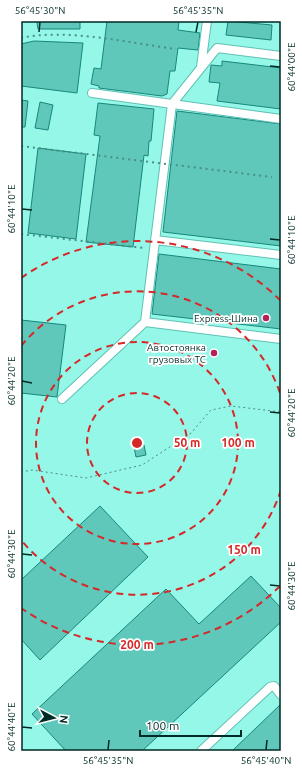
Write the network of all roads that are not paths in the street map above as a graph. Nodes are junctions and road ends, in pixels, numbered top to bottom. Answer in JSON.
{"nodes":[{"id":1,"x":207,"y":21,"type":"edge"},
{"id":2,"x":281,"y":56,"type":"edge"},
{"id":3,"x":201,"y":68,"type":"junction"},
{"id":4,"x":92,"y":93,"type":"dead end"},
{"id":5,"x":172,"y":104,"type":"junction"},
{"id":6,"x":281,"y":119,"type":"edge"},
{"id":7,"x":155,"y":240,"type":"junction"},
{"id":8,"x":281,"y":255,"type":"edge"},
{"id":9,"x":145,"y":322,"type":"junction"},
{"id":10,"x":281,"y":339,"type":"edge"},
{"id":11,"x":62,"y":399,"type":"dead end"},
{"id":12,"x":281,"y":695,"type":"edge"},
{"id":13,"x":201,"y":751,"type":"edge"}],
"edges":[{"from":1,"to":3,"type":"lane"},
{"from":2,"to":3,"type":"lane"},
{"from":3,"to":5,"type":"lane"},
{"from":4,"to":5,"type":"lane"},
{"from":5,"to":6,"type":"lane"},
{"from":5,"to":7,"type":"lane"},
{"from":7,"to":8,"type":"lane"},
{"from":7,"to":9,"type":"lane"},
{"from":9,"to":10,"type":"lane"},
{"from":9,"to":11,"type":"lane"},
{"from":12,"to":13,"type":"lane"}]}
